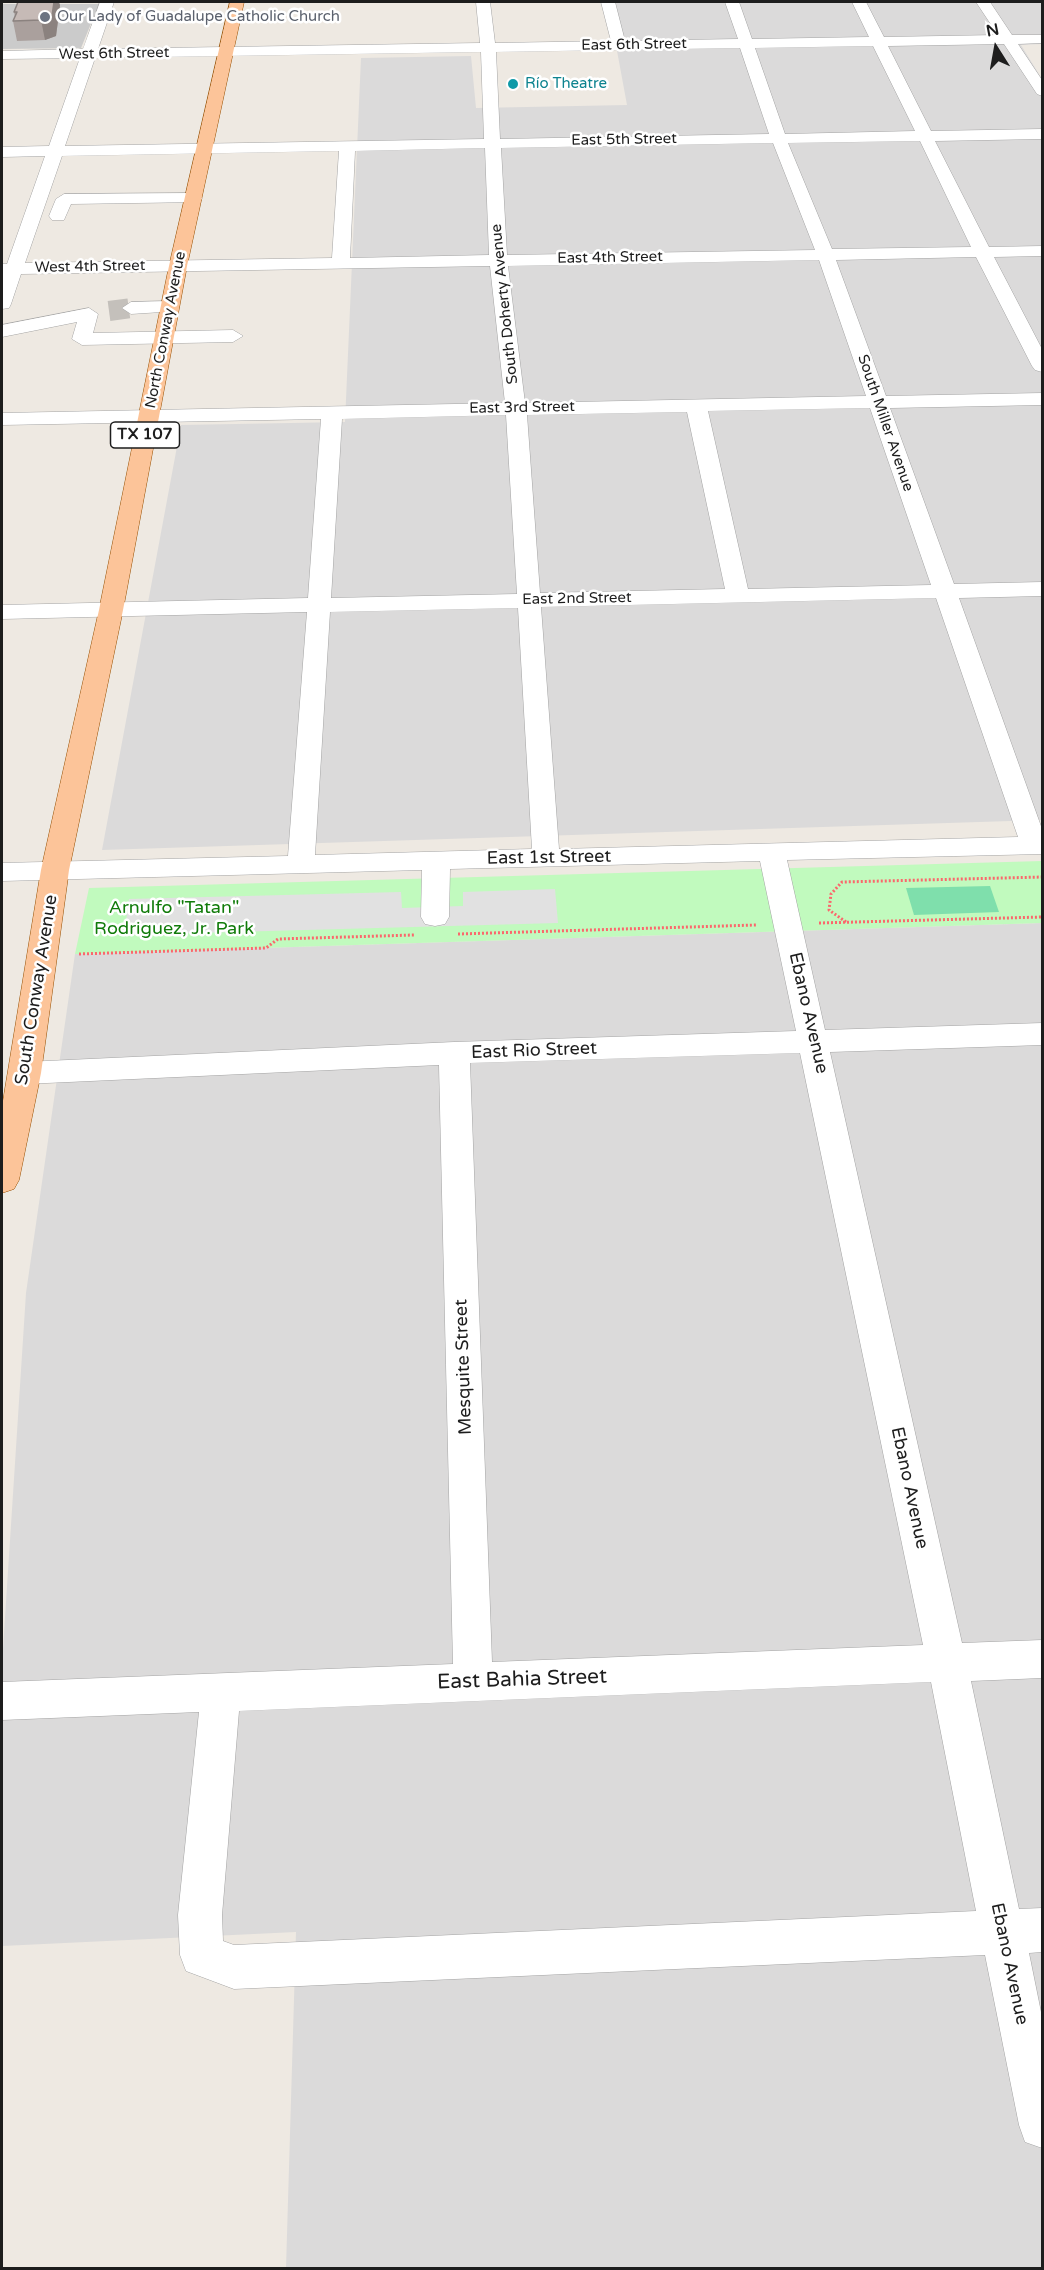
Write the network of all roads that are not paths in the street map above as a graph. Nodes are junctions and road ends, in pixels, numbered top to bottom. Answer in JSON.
{"nodes":[{"id":1,"x":107,"y":2,"type":"edge"},
{"id":2,"x":237,"y":2,"type":"edge"},
{"id":3,"x":483,"y":2,"type":"edge"},
{"id":4,"x":608,"y":2,"type":"edge"},
{"id":5,"x":732,"y":2,"type":"edge"},
{"id":6,"x":859,"y":2,"type":"edge"},
{"id":7,"x":983,"y":2,"type":"edge"},
{"id":8,"x":1042,"y":39,"type":"edge"},
{"id":9,"x":1007,"y":40,"type":"junction"},
{"id":10,"x":880,"y":42,"type":"junction"},
{"id":11,"x":746,"y":44,"type":"junction"},
{"id":12,"x":619,"y":45,"type":"junction"},
{"id":13,"x":488,"y":47,"type":"junction"},
{"id":14,"x":226,"y":52,"type":"junction"},
{"id":15,"x":88,"y":54,"type":"junction"},
{"id":16,"x":2,"y":55,"type":"edge"},
{"id":17,"x":1042,"y":91,"type":"edge"},
{"id":18,"x":1042,"y":134,"type":"edge"},
{"id":19,"x":927,"y":135,"type":"junction"},
{"id":20,"x":778,"y":137,"type":"junction"},
{"id":21,"x":491,"y":142,"type":"junction"},
{"id":22,"x":347,"y":145,"type":"junction"},
{"id":23,"x":205,"y":149,"type":"junction"},
{"id":24,"x":55,"y":151,"type":"junction"},
{"id":25,"x":2,"y":152,"type":"edge"},
{"id":26,"x":194,"y":198,"type":"junction"},
{"id":27,"x":58,"y":216,"type":"dead end"},
{"id":28,"x":1042,"y":252,"type":"edge"},
{"id":29,"x":983,"y":253,"type":"junction"},
{"id":30,"x":826,"y":256,"type":"junction"},
{"id":31,"x":498,"y":259,"type":"junction"},
{"id":32,"x":341,"y":262,"type":"junction"},
{"id":33,"x":178,"y":266,"type":"junction"},
{"id":34,"x":7,"y":268,"type":"edge"},
{"id":35,"x":2,"y":304,"type":"edge"},
{"id":36,"x":170,"y":307,"type":"junction"},
{"id":37,"x":132,"y":309,"type":"tunnel mouth"},
{"id":38,"x":2,"y":331,"type":"edge"},
{"id":39,"x":233,"y":335,"type":"dead end"},
{"id":40,"x":165,"y":336,"type":"junction"},
{"id":41,"x":1042,"y":366,"type":"edge"},
{"id":42,"x":1042,"y":399,"type":"edge"},
{"id":43,"x":878,"y":402,"type":"junction"},
{"id":44,"x":696,"y":405,"type":"junction"},
{"id":45,"x":516,"y":408,"type":"junction"},
{"id":46,"x":332,"y":412,"type":"junction"},
{"id":47,"x":148,"y":417,"type":"junction"},
{"id":48,"x":2,"y":420,"type":"edge"},
{"id":49,"x":1042,"y":589,"type":"edge"},
{"id":50,"x":945,"y":591,"type":"junction"},
{"id":51,"x":738,"y":596,"type":"junction"},
{"id":52,"x":527,"y":600,"type":"junction"},
{"id":53,"x":319,"y":605,"type":"junction"},
{"id":54,"x":111,"y":610,"type":"junction"},
{"id":55,"x":2,"y":612,"type":"edge"},
{"id":56,"x":1039,"y":846,"type":"edge"},
{"id":57,"x":772,"y":852,"type":"junction"},
{"id":58,"x":546,"y":858,"type":"junction"},
{"id":59,"x":436,"y":861,"type":"junction"},
{"id":60,"x":301,"y":864,"type":"junction"},
{"id":61,"x":55,"y":870,"type":"junction"},
{"id":62,"x":2,"y":872,"type":"edge"},
{"id":63,"x":435,"y":917,"type":"dead end"},
{"id":64,"x":1042,"y":1034,"type":"edge"},
{"id":65,"x":814,"y":1041,"type":"junction"},
{"id":66,"x":454,"y":1053,"type":"junction"},
{"id":67,"x":26,"y":1073,"type":"junction"},
{"id":68,"x":2,"y":1180,"type":"edge"},
{"id":69,"x":1042,"y":1659,"type":"edge"},
{"id":70,"x":947,"y":1663,"type":"junction"},
{"id":71,"x":473,"y":1681,"type":"junction"},
{"id":72,"x":221,"y":1692,"type":"junction"},
{"id":73,"x":2,"y":1701,"type":"edge"},
{"id":74,"x":1022,"y":1931,"type":"edge"},
{"id":75,"x":1042,"y":2125,"type":"edge"}],
"edges":[{"from":1,"to":15,"type":"street"},
{"from":2,"to":14,"type":"main road","name":"North Conway Avenue","number":"TX 107"},
{"from":3,"to":13,"type":"street","name":"South Doherty Avenue"},
{"from":4,"to":12,"type":"street"},
{"from":5,"to":11,"type":"street","name":"South Miller Avenue"},
{"from":6,"to":10,"type":"street"},
{"from":7,"to":9,"type":"street"},
{"from":8,"to":9,"type":"street","name":"East 6th Street"},
{"from":9,"to":10,"type":"street","name":"East 6th Street"},
{"from":9,"to":17,"type":"street"},
{"from":10,"to":11,"type":"street","name":"East 6th Street"},
{"from":10,"to":19,"type":"street"},
{"from":11,"to":12,"type":"street","name":"East 6th Street"},
{"from":11,"to":20,"type":"street","name":"South Miller Avenue"},
{"from":12,"to":13,"type":"street","name":"East 6th Street"},
{"from":13,"to":14,"type":"street","name":"East 6th Street"},
{"from":13,"to":21,"type":"street","name":"South Doherty Avenue"},
{"from":14,"to":15,"type":"street","name":"West 6th Street"},
{"from":14,"to":23,"type":"main road","name":"North Conway Avenue","number":"TX 107"},
{"from":15,"to":16,"type":"street","name":"West 6th Street"},
{"from":15,"to":24,"type":"street"},
{"from":18,"to":19,"type":"street","name":"East 5th Street"},
{"from":19,"to":20,"type":"street","name":"East 5th Street"},
{"from":19,"to":29,"type":"street"},
{"from":20,"to":21,"type":"street","name":"East 5th Street"},
{"from":20,"to":30,"type":"street","name":"South Miller Avenue"},
{"from":21,"to":22,"type":"street","name":"East 5th Street"},
{"from":21,"to":31,"type":"street","name":"South Doherty Avenue"},
{"from":22,"to":23,"type":"street","name":"East 5th Street"},
{"from":22,"to":32,"type":"street"},
{"from":23,"to":24,"type":"street","name":"East 5th Street"},
{"from":23,"to":26,"type":"main road","name":"North Conway Avenue","number":"TX 107"},
{"from":24,"to":25,"type":"street","name":"East 5th Street"},
{"from":24,"to":34,"type":"street"},
{"from":26,"to":27,"type":"street"},
{"from":26,"to":33,"type":"main road","name":"North Conway Avenue","number":"TX 107"},
{"from":28,"to":29,"type":"street","name":"East 4th Street"},
{"from":29,"to":30,"type":"street","name":"East 4th Street"},
{"from":29,"to":41,"type":"street"},
{"from":30,"to":31,"type":"street","name":"East 4th Street"},
{"from":30,"to":43,"type":"street","name":"South Miller Avenue"},
{"from":31,"to":32,"type":"street","name":"East 4th Street"},
{"from":31,"to":45,"type":"street","name":"South Doherty Avenue"},
{"from":32,"to":33,"type":"street","name":"East 4th Street"},
{"from":33,"to":34,"type":"street","name":"West 4th Street"},
{"from":33,"to":36,"type":"main road","name":"North Conway Avenue","number":"TX 107"},
{"from":34,"to":35,"type":"street"},
{"from":36,"to":37,"type":"street"},
{"from":36,"to":40,"type":"main road","name":"North Conway Avenue","number":"TX 107"},
{"from":38,"to":40,"type":"street"},
{"from":39,"to":40,"type":"street"},
{"from":40,"to":47,"type":"main road","name":"North Conway Avenue","number":"TX 107"},
{"from":42,"to":43,"type":"street","name":"East 3rd Street"},
{"from":43,"to":44,"type":"street","name":"East 3rd Street"},
{"from":43,"to":50,"type":"street","name":"South Miller Avenue"},
{"from":44,"to":45,"type":"street","name":"East 3rd Street"},
{"from":44,"to":51,"type":"street"},
{"from":45,"to":46,"type":"street","name":"East 3rd Street"},
{"from":45,"to":52,"type":"street","name":"South Doherty Avenue"},
{"from":46,"to":47,"type":"street","name":"East 3rd Street"},
{"from":46,"to":53,"type":"street"},
{"from":47,"to":48,"type":"street","name":"East 3rd Street"},
{"from":47,"to":54,"type":"main road","name":"North Conway Avenue","number":"TX 107"},
{"from":49,"to":50,"type":"street","name":"East 2nd Street"},
{"from":50,"to":51,"type":"street","name":"East 2nd Street"},
{"from":50,"to":56,"type":"street","name":"South Miller Avenue"},
{"from":51,"to":52,"type":"street","name":"East 2nd Street"},
{"from":52,"to":53,"type":"street","name":"East 2nd Street"},
{"from":52,"to":58,"type":"street","name":"South Doherty Avenue"},
{"from":53,"to":54,"type":"street","name":"East 2nd Street"},
{"from":53,"to":60,"type":"street"},
{"from":54,"to":55,"type":"street","name":"East 2nd Street"},
{"from":54,"to":61,"type":"main road","name":"North Conway Avenue","number":"TX 107"},
{"from":56,"to":57,"type":"street","name":"East 1st Street"},
{"from":57,"to":58,"type":"street","name":"East 1st Street"},
{"from":57,"to":65,"type":"street","name":"Ebano Avenue"},
{"from":58,"to":59,"type":"street","name":"East 1st Street"},
{"from":59,"to":60,"type":"street","name":"East 1st Street"},
{"from":59,"to":63,"type":"street"},
{"from":60,"to":61,"type":"street","name":"East 1st Street"},
{"from":61,"to":62,"type":"street","name":"East 1st Street"},
{"from":61,"to":67,"type":"main road","name":"South Conway Avenue","number":"TX 107"},
{"from":64,"to":65,"type":"street","name":"East Rio Street"},
{"from":65,"to":66,"type":"street","name":"East Rio Street"},
{"from":65,"to":70,"type":"street","name":"Ebano Avenue"},
{"from":66,"to":67,"type":"street","name":"East Rio Street"},
{"from":66,"to":71,"type":"street","name":"Mesquite Street"},
{"from":67,"to":68,"type":"main road","name":"South Conway Avenue","number":"TX 107"},
{"from":69,"to":70,"type":"street","name":"East Bahia Street"},
{"from":70,"to":71,"type":"street","name":"East Bahia Street"},
{"from":70,"to":74,"type":"street","name":"Ebano Avenue"},
{"from":71,"to":72,"type":"street","name":"East Bahia Street"},
{"from":72,"to":73,"type":"street","name":"East Bahia Street"},
{"from":72,"to":74,"type":"street"},
{"from":74,"to":75,"type":"street","name":"Ebano Avenue"}]}
